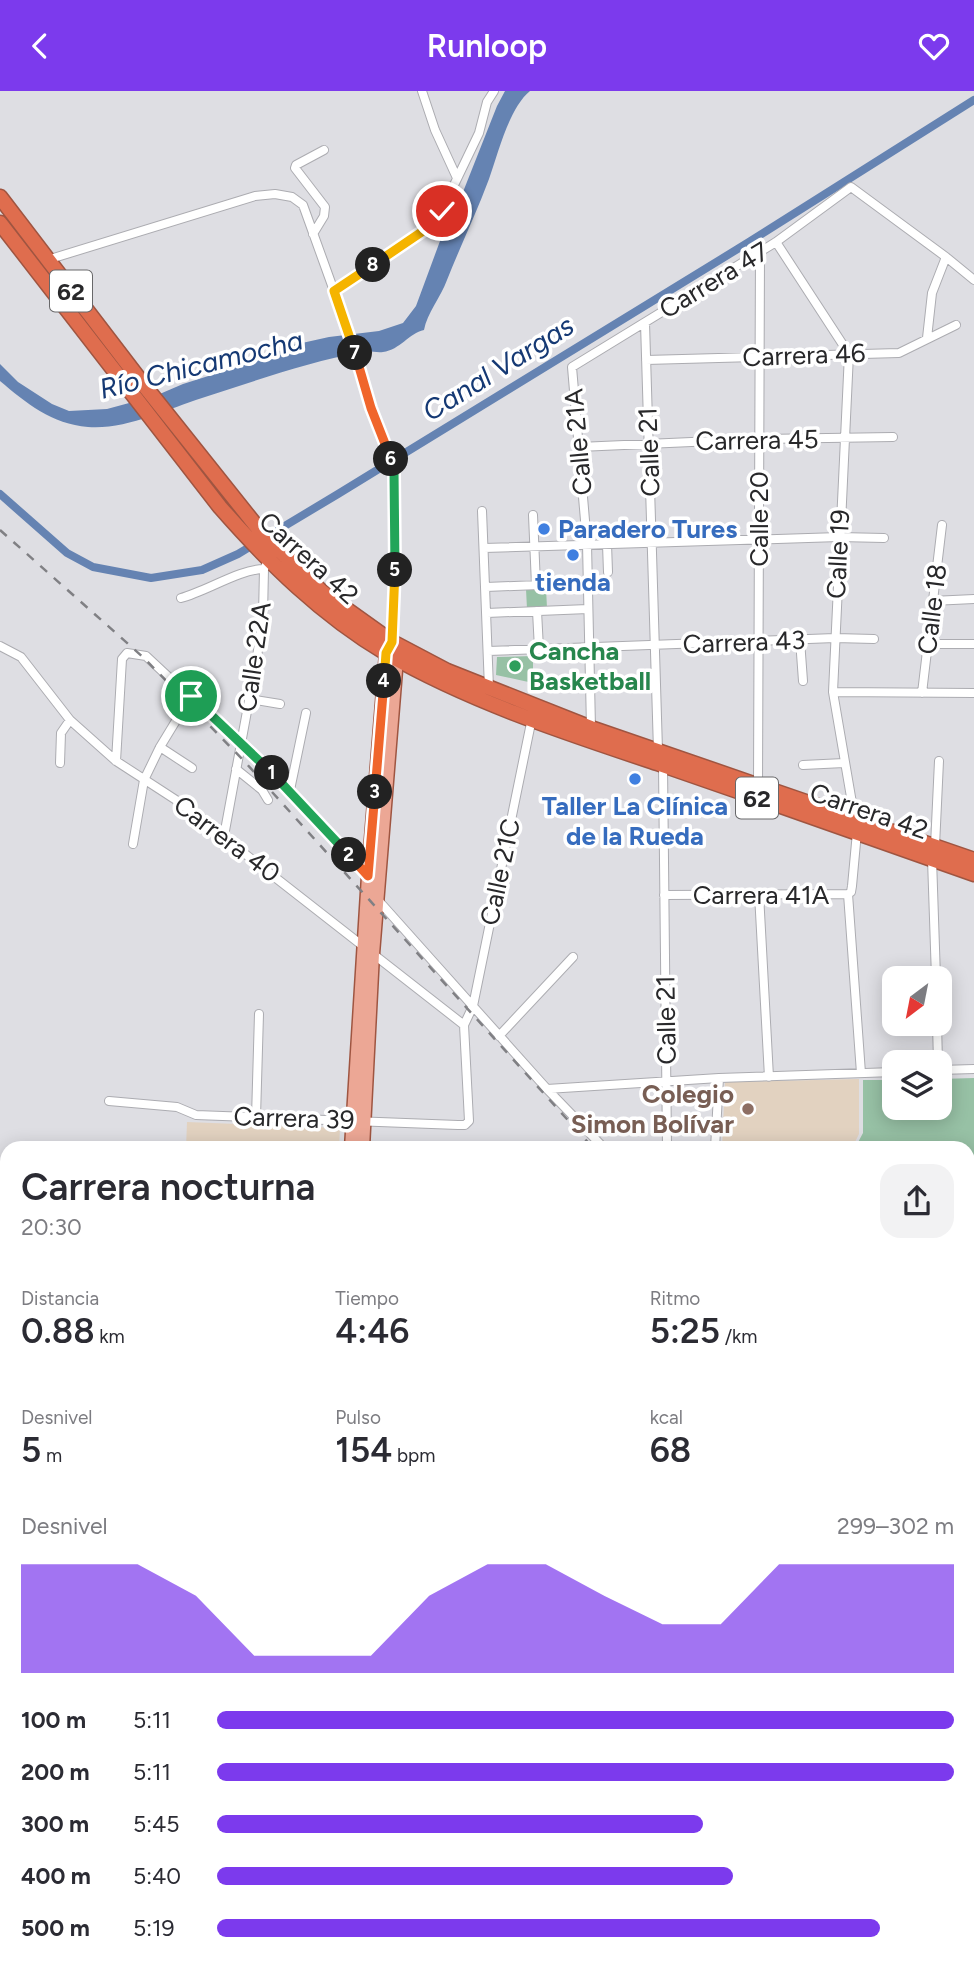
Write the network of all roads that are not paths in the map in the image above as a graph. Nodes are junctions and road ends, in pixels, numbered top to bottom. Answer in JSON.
{"nodes":[{"id":1,"x":422,"y":91,"type":"edge"},
{"id":2,"x":494,"y":91,"type":"edge"},
{"id":3,"x":324,"y":150,"type":"dead end"},
{"id":4,"x":457,"y":178,"type":"junction"},
{"id":5,"x":0,"y":197,"type":"edge"},
{"id":6,"x":0,"y":223,"type":"edge"},
{"id":7,"x":313,"y":234,"type":"junction"},
{"id":8,"x":776,"y":242,"type":"junction"},
{"id":9,"x":760,"y":252,"type":"junction"},
{"id":10,"x":946,"y":257,"type":"junction"},
{"id":11,"x":47,"y":260,"type":"junction"},
{"id":12,"x":974,"y":280,"type":"edge"},
{"id":13,"x":334,"y":291,"type":"junction"},
{"id":14,"x":645,"y":323,"type":"junction"},
{"id":15,"x":956,"y":325,"type":"dead end"},
{"id":16,"x":927,"y":338,"type":"junction"},
{"id":17,"x":849,"y":354,"type":"junction"},
{"id":18,"x":760,"y":356,"type":"junction"},
{"id":19,"x":646,"y":360,"type":"junction"},
{"id":20,"x":572,"y":367,"type":"joint"},
{"id":21,"x":137,"y":388,"type":"junction"},
{"id":22,"x":844,"y":437,"type":"junction"},
{"id":23,"x":893,"y":437,"type":"dead end"},
{"id":24,"x":759,"y":439,"type":"junction"},
{"id":25,"x":647,"y":443,"type":"junction"},
{"id":26,"x":579,"y":447,"type":"junction"},
{"id":27,"x":482,"y":511,"type":"dead end"},
{"id":28,"x":533,"y":515,"type":"dead end"},
{"id":29,"x":942,"y":525,"type":"dead end"},
{"id":30,"x":255,"y":536,"type":"junction"},
{"id":31,"x":839,"y":537,"type":"junction"},
{"id":32,"x":884,"y":538,"type":"dead end"},
{"id":33,"x":760,"y":540,"type":"junction"},
{"id":34,"x":653,"y":542,"type":"junction"},
{"id":35,"x":587,"y":544,"type":"junction"},
{"id":36,"x":607,"y":544,"type":"junction"},
{"id":37,"x":534,"y":545,"type":"junction"},
{"id":38,"x":484,"y":548,"type":"junction"},
{"id":39,"x":267,"y":558,"type":"junction"},
{"id":40,"x":608,"y":572,"type":"dead end"},
{"id":41,"x":588,"y":583,"type":"junction"},
{"id":42,"x":536,"y":585,"type":"junction"},
{"id":43,"x":486,"y":587,"type":"junction"},
{"id":44,"x":180,"y":598,"type":"dead end"},
{"id":45,"x":974,"y":599,"type":"edge"},
{"id":46,"x":932,"y":601,"type":"junction"},
{"id":47,"x":588,"y":610,"type":"junction"},
{"id":48,"x":537,"y":611,"type":"junction"},
{"id":49,"x":487,"y":613,"type":"junction"},
{"id":50,"x":835,"y":638,"type":"junction"},
{"id":51,"x":874,"y":639,"type":"dead end"},
{"id":52,"x":800,"y":640,"type":"junction"},
{"id":53,"x":759,"y":642,"type":"junction"},
{"id":54,"x":927,"y":644,"type":"junction"},
{"id":55,"x":974,"y":644,"type":"edge"},
{"id":56,"x":656,"y":645,"type":"junction"},
{"id":57,"x":0,"y":646,"type":"edge"},
{"id":58,"x":589,"y":647,"type":"junction"},
{"id":59,"x":539,"y":649,"type":"junction"},
{"id":60,"x":392,"y":651,"type":"junction"},
{"id":61,"x":488,"y":651,"type":"junction"},
{"id":62,"x":803,"y":681,"type":"dead end"},
{"id":63,"x":489,"y":688,"type":"junction"},
{"id":64,"x":833,"y":692,"type":"junction"},
{"id":65,"x":922,"y":693,"type":"junction"},
{"id":66,"x":974,"y":693,"type":"edge"},
{"id":67,"x":191,"y":696,"type":"junction"},
{"id":68,"x":249,"y":699,"type":"junction"},
{"id":69,"x":280,"y":704,"type":"dead end"},
{"id":70,"x":306,"y":713,"type":"dead end"},
{"id":71,"x":531,"y":718,"type":"junction"},
{"id":72,"x":70,"y":720,"type":"junction"},
{"id":73,"x":591,"y":728,"type":"junction"},
{"id":74,"x":240,"y":743,"type":"junction"},
{"id":75,"x":160,"y":747,"type":"junction"},
{"id":76,"x":658,"y":750,"type":"junction"},
{"id":77,"x":116,"y":761,"type":"junction"},
{"id":78,"x":939,"y":761,"type":"dead end"},
{"id":79,"x":60,"y":763,"type":"dead end"},
{"id":80,"x":844,"y":763,"type":"junction"},
{"id":81,"x":663,"y":765,"type":"junction"},
{"id":82,"x":803,"y":765,"type":"dead end"},
{"id":83,"x":192,"y":768,"type":"dead end"},
{"id":84,"x":236,"y":769,"type":"junction"},
{"id":85,"x":144,"y":780,"type":"junction"},
{"id":86,"x":758,"y":785,"type":"junction"},
{"id":87,"x":289,"y":790,"type":"junction"},
{"id":88,"x":268,"y":800,"type":"dead end"},
{"id":89,"x":855,"y":825,"type":"junction"},
{"id":90,"x":224,"y":836,"type":"junction"},
{"id":91,"x":133,"y":844,"type":"dead end"},
{"id":92,"x":933,"y":853,"type":"junction"},
{"id":93,"x":974,"y":860,"type":"edge"},
{"id":94,"x":974,"y":874,"type":"edge"},
{"id":95,"x":374,"y":878,"type":"junction"},
{"id":96,"x":850,"y":890,"type":"junction"},
{"id":97,"x":759,"y":894,"type":"junction"},
{"id":98,"x":664,"y":895,"type":"junction"},
{"id":99,"x":378,"y":900,"type":"junction"},
{"id":100,"x":369,"y":949,"type":"junction"},
{"id":101,"x":573,"y":957,"type":"dead end"},
{"id":102,"x":936,"y":966,"type":"edge"},
{"id":103,"x":472,"y":1006,"type":"junction"},
{"id":104,"x":259,"y":1014,"type":"dead end"},
{"id":105,"x":464,"y":1025,"type":"junction"},
{"id":106,"x":499,"y":1035,"type":"junction"},
{"id":107,"x":974,"y":1069,"type":"edge"},
{"id":108,"x":952,"y":1070,"type":"edge"},
{"id":109,"x":882,"y":1072,"type":"edge"},
{"id":110,"x":861,"y":1073,"type":"junction"},
{"id":111,"x":769,"y":1077,"type":"junction"},
{"id":112,"x":719,"y":1079,"type":"junction"},
{"id":113,"x":667,"y":1081,"type":"junction"},
{"id":114,"x":547,"y":1089,"type":"junction"},
{"id":115,"x":109,"y":1101,"type":"dead end"},
{"id":116,"x":256,"y":1117,"type":"junction"},
{"id":117,"x":359,"y":1120,"type":"junction"},
{"id":118,"x":353,"y":1141,"type":"edge"},
{"id":119,"x":362,"y":1141,"type":"edge"},
{"id":120,"x":597,"y":1141,"type":"edge"},
{"id":121,"x":667,"y":1141,"type":"edge"},
{"id":122,"x":715,"y":1141,"type":"edge"}],
"edges":[{"from":1,"to":4,"type":"street"},
{"from":2,"to":4,"type":"street"},
{"from":3,"to":7,"type":"street"},
{"from":4,"to":13,"type":"street"},
{"from":5,"to":11,"type":"highway","number":"62"},
{"from":6,"to":21,"type":"highway","number":"62"},
{"from":7,"to":11,"type":"street"},
{"from":7,"to":13,"type":"street"},
{"from":8,"to":9,"type":"street","name":"Carrera 47"},
{"from":8,"to":10,"type":"street","name":"Carrera 47"},
{"from":8,"to":17,"type":"street"},
{"from":9,"to":14,"type":"street","name":"Carrera 47"},
{"from":9,"to":18,"type":"street","name":"Calle 20"},
{"from":10,"to":12,"type":"street"},
{"from":10,"to":16,"type":"street"},
{"from":11,"to":21,"type":"highway","number":"62"},
{"from":13,"to":60,"type":"street"},
{"from":14,"to":19,"type":"street","name":"Calle 21"},
{"from":14,"to":20,"type":"street","name":"Carrera 47"},
{"from":15,"to":16,"type":"street","name":"Carrera 46"},
{"from":16,"to":17,"type":"street","name":"Carrera 46"},
{"from":17,"to":18,"type":"street","name":"Carrera 46"},
{"from":17,"to":22,"type":"street","name":"Calle 19"},
{"from":18,"to":19,"type":"street","name":"Carrera 46"},
{"from":18,"to":24,"type":"street","name":"Calle 20"},
{"from":19,"to":25,"type":"street","name":"Calle 21"},
{"from":20,"to":26,"type":"street","name":"Calle 21A"},
{"from":21,"to":30,"type":"highway","name":"Carrera 42","number":"62"},
{"from":21,"to":30,"type":"highway","name":"Carrera 42","number":"62"},
{"from":22,"to":23,"type":"street","name":"Carrera 45"},
{"from":22,"to":24,"type":"street","name":"Carrera 45"},
{"from":22,"to":31,"type":"street","name":"Calle 19"},
{"from":24,"to":25,"type":"street","name":"Carrera 45"},
{"from":24,"to":33,"type":"street","name":"Calle 20"},
{"from":25,"to":26,"type":"street","name":"Carrera 45"},
{"from":25,"to":34,"type":"street","name":"Calle 21"},
{"from":26,"to":35,"type":"street","name":"Calle 21A"},
{"from":27,"to":38,"type":"street"},
{"from":28,"to":37,"type":"street"},
{"from":29,"to":46,"type":"street","name":"Calle 18"},
{"from":30,"to":39,"type":"highway","name":"Carrera 42","number":"62"},
{"from":31,"to":32,"type":"street"},
{"from":31,"to":33,"type":"street"},
{"from":31,"to":50,"type":"street","name":"Calle 19"},
{"from":33,"to":34,"type":"street"},
{"from":33,"to":53,"type":"street","name":"Calle 20"},
{"from":34,"to":36,"type":"street"},
{"from":34,"to":56,"type":"street","name":"Calle 21"},
{"from":35,"to":36,"type":"street"},
{"from":35,"to":37,"type":"street"},
{"from":35,"to":41,"type":"street","name":"Calle 21A"},
{"from":36,"to":40,"type":"street"},
{"from":37,"to":38,"type":"street"},
{"from":37,"to":42,"type":"street"},
{"from":38,"to":43,"type":"street"},
{"from":39,"to":44,"type":"street"},
{"from":39,"to":60,"type":"highway","name":"Carrera 42","number":"62"},
{"from":39,"to":68,"type":"street","name":"Calle 22A"},
{"from":41,"to":42,"type":"street"},
{"from":41,"to":47,"type":"street","name":"Calle 21A"},
{"from":42,"to":43,"type":"street"},
{"from":43,"to":49,"type":"street"},
{"from":45,"to":46,"type":"street"},
{"from":46,"to":54,"type":"street","name":"Calle 18"},
{"from":47,"to":48,"type":"street"},
{"from":47,"to":58,"type":"street","name":"Calle 21A"},
{"from":48,"to":49,"type":"street"},
{"from":48,"to":59,"type":"street"},
{"from":49,"to":61,"type":"street"},
{"from":50,"to":51,"type":"street","name":"Carrera 43"},
{"from":50,"to":52,"type":"street","name":"Carrera 43"},
{"from":50,"to":64,"type":"street","name":"Calle 19"},
{"from":52,"to":53,"type":"street","name":"Carrera 43"},
{"from":52,"to":62,"type":"street"},
{"from":53,"to":56,"type":"street","name":"Carrera 43"},
{"from":53,"to":86,"type":"street","name":"Calle 20"},
{"from":54,"to":55,"type":"street"},
{"from":54,"to":65,"type":"street","name":"Calle 18"},
{"from":56,"to":58,"type":"street","name":"Carrera 43"},
{"from":56,"to":76,"type":"street","name":"Calle 21"},
{"from":57,"to":72,"type":"street","name":"Carrera 40"},
{"from":58,"to":59,"type":"street","name":"Carrera 43"},
{"from":58,"to":73,"type":"street","name":"Calle 21A"},
{"from":59,"to":61,"type":"street","name":"Carrera 43"},
{"from":60,"to":63,"type":"highway","name":"Carrera 42","number":"62"},
{"from":60,"to":71,"type":"highway","name":"Carrera 42","number":"62"},
{"from":60,"to":95,"type":"main road"},
{"from":61,"to":63,"type":"street"},
{"from":63,"to":73,"type":"highway","name":"Carrera 42","number":"62"},
{"from":64,"to":65,"type":"street"},
{"from":64,"to":80,"type":"street","name":"Calle 19"},
{"from":65,"to":66,"type":"street"},
{"from":67,"to":74,"type":"street"},
{"from":67,"to":75,"type":"street"},
{"from":67,"to":77,"type":"street"},
{"from":68,"to":69,"type":"street"},
{"from":68,"to":74,"type":"street","name":"Calle 22A"},
{"from":70,"to":87,"type":"street"},
{"from":71,"to":81,"type":"highway","name":"Carrera 42","number":"62"},
{"from":71,"to":103,"type":"street","name":"Calle 21C"},
{"from":72,"to":77,"type":"street","name":"Carrera 40"},
{"from":72,"to":79,"type":"street"},
{"from":73,"to":76,"type":"highway","name":"Carrera 42","number":"62"},
{"from":74,"to":84,"type":"street","name":"Calle 22A"},
{"from":74,"to":87,"type":"street"},
{"from":75,"to":83,"type":"street"},
{"from":75,"to":85,"type":"street"},
{"from":76,"to":86,"type":"highway","name":"Carrera 42","number":"62"},
{"from":77,"to":85,"type":"street","name":"Carrera 40"},
{"from":78,"to":92,"type":"street"},
{"from":80,"to":82,"type":"street"},
{"from":80,"to":89,"type":"street","name":"Calle 19"},
{"from":81,"to":89,"type":"highway","name":"Carrera 42","number":"62"},
{"from":81,"to":98,"type":"street","name":"Calle 21"},
{"from":84,"to":88,"type":"street"},
{"from":84,"to":90,"type":"street","name":"Calle 22A"},
{"from":85,"to":90,"type":"street","name":"Carrera 40"},
{"from":85,"to":91,"type":"street"},
{"from":86,"to":89,"type":"highway","name":"Carrera 42","number":"62"},
{"from":87,"to":95,"type":"street"},
{"from":89,"to":92,"type":"highway","name":"Carrera 42","number":"62"},
{"from":89,"to":96,"type":"street","name":"Calle 19"},
{"from":90,"to":100,"type":"street","name":"Carrera 40"},
{"from":92,"to":93,"type":"highway","name":"Carrera 42","number":"62"},
{"from":92,"to":94,"type":"highway","name":"Carrera 42","number":"62"},
{"from":92,"to":102,"type":"street"},
{"from":95,"to":99,"type":"main road"},
{"from":95,"to":100,"type":"main road"},
{"from":96,"to":97,"type":"street","name":"Carrera 41A"},
{"from":96,"to":110,"type":"street","name":"Calle 19"},
{"from":97,"to":98,"type":"street","name":"Carrera 41A"},
{"from":97,"to":111,"type":"street"},
{"from":98,"to":113,"type":"street","name":"Calle 21"},
{"from":99,"to":100,"type":"main road"},
{"from":99,"to":103,"type":"street"},
{"from":100,"to":105,"type":"street","name":"Carrera 40"},
{"from":100,"to":117,"type":"main road"},
{"from":101,"to":106,"type":"street"},
{"from":103,"to":105,"type":"street","name":"Calle 21C"},
{"from":103,"to":106,"type":"street"},
{"from":104,"to":116,"type":"street"},
{"from":105,"to":117,"type":"street","name":"Carrera 39"},
{"from":106,"to":114,"type":"street"},
{"from":107,"to":108,"type":"street"},
{"from":109,"to":110,"type":"street"},
{"from":110,"to":111,"type":"street"},
{"from":111,"to":112,"type":"street"},
{"from":112,"to":113,"type":"street"},
{"from":112,"to":122,"type":"street"},
{"from":113,"to":114,"type":"street"},
{"from":113,"to":121,"type":"street","name":"Calle 21"},
{"from":114,"to":120,"type":"street"},
{"from":115,"to":116,"type":"street","name":"Carrera 39"},
{"from":116,"to":117,"type":"street","name":"Carrera 39"},
{"from":117,"to":118,"type":"main road"},
{"from":117,"to":119,"type":"main road"}]}
